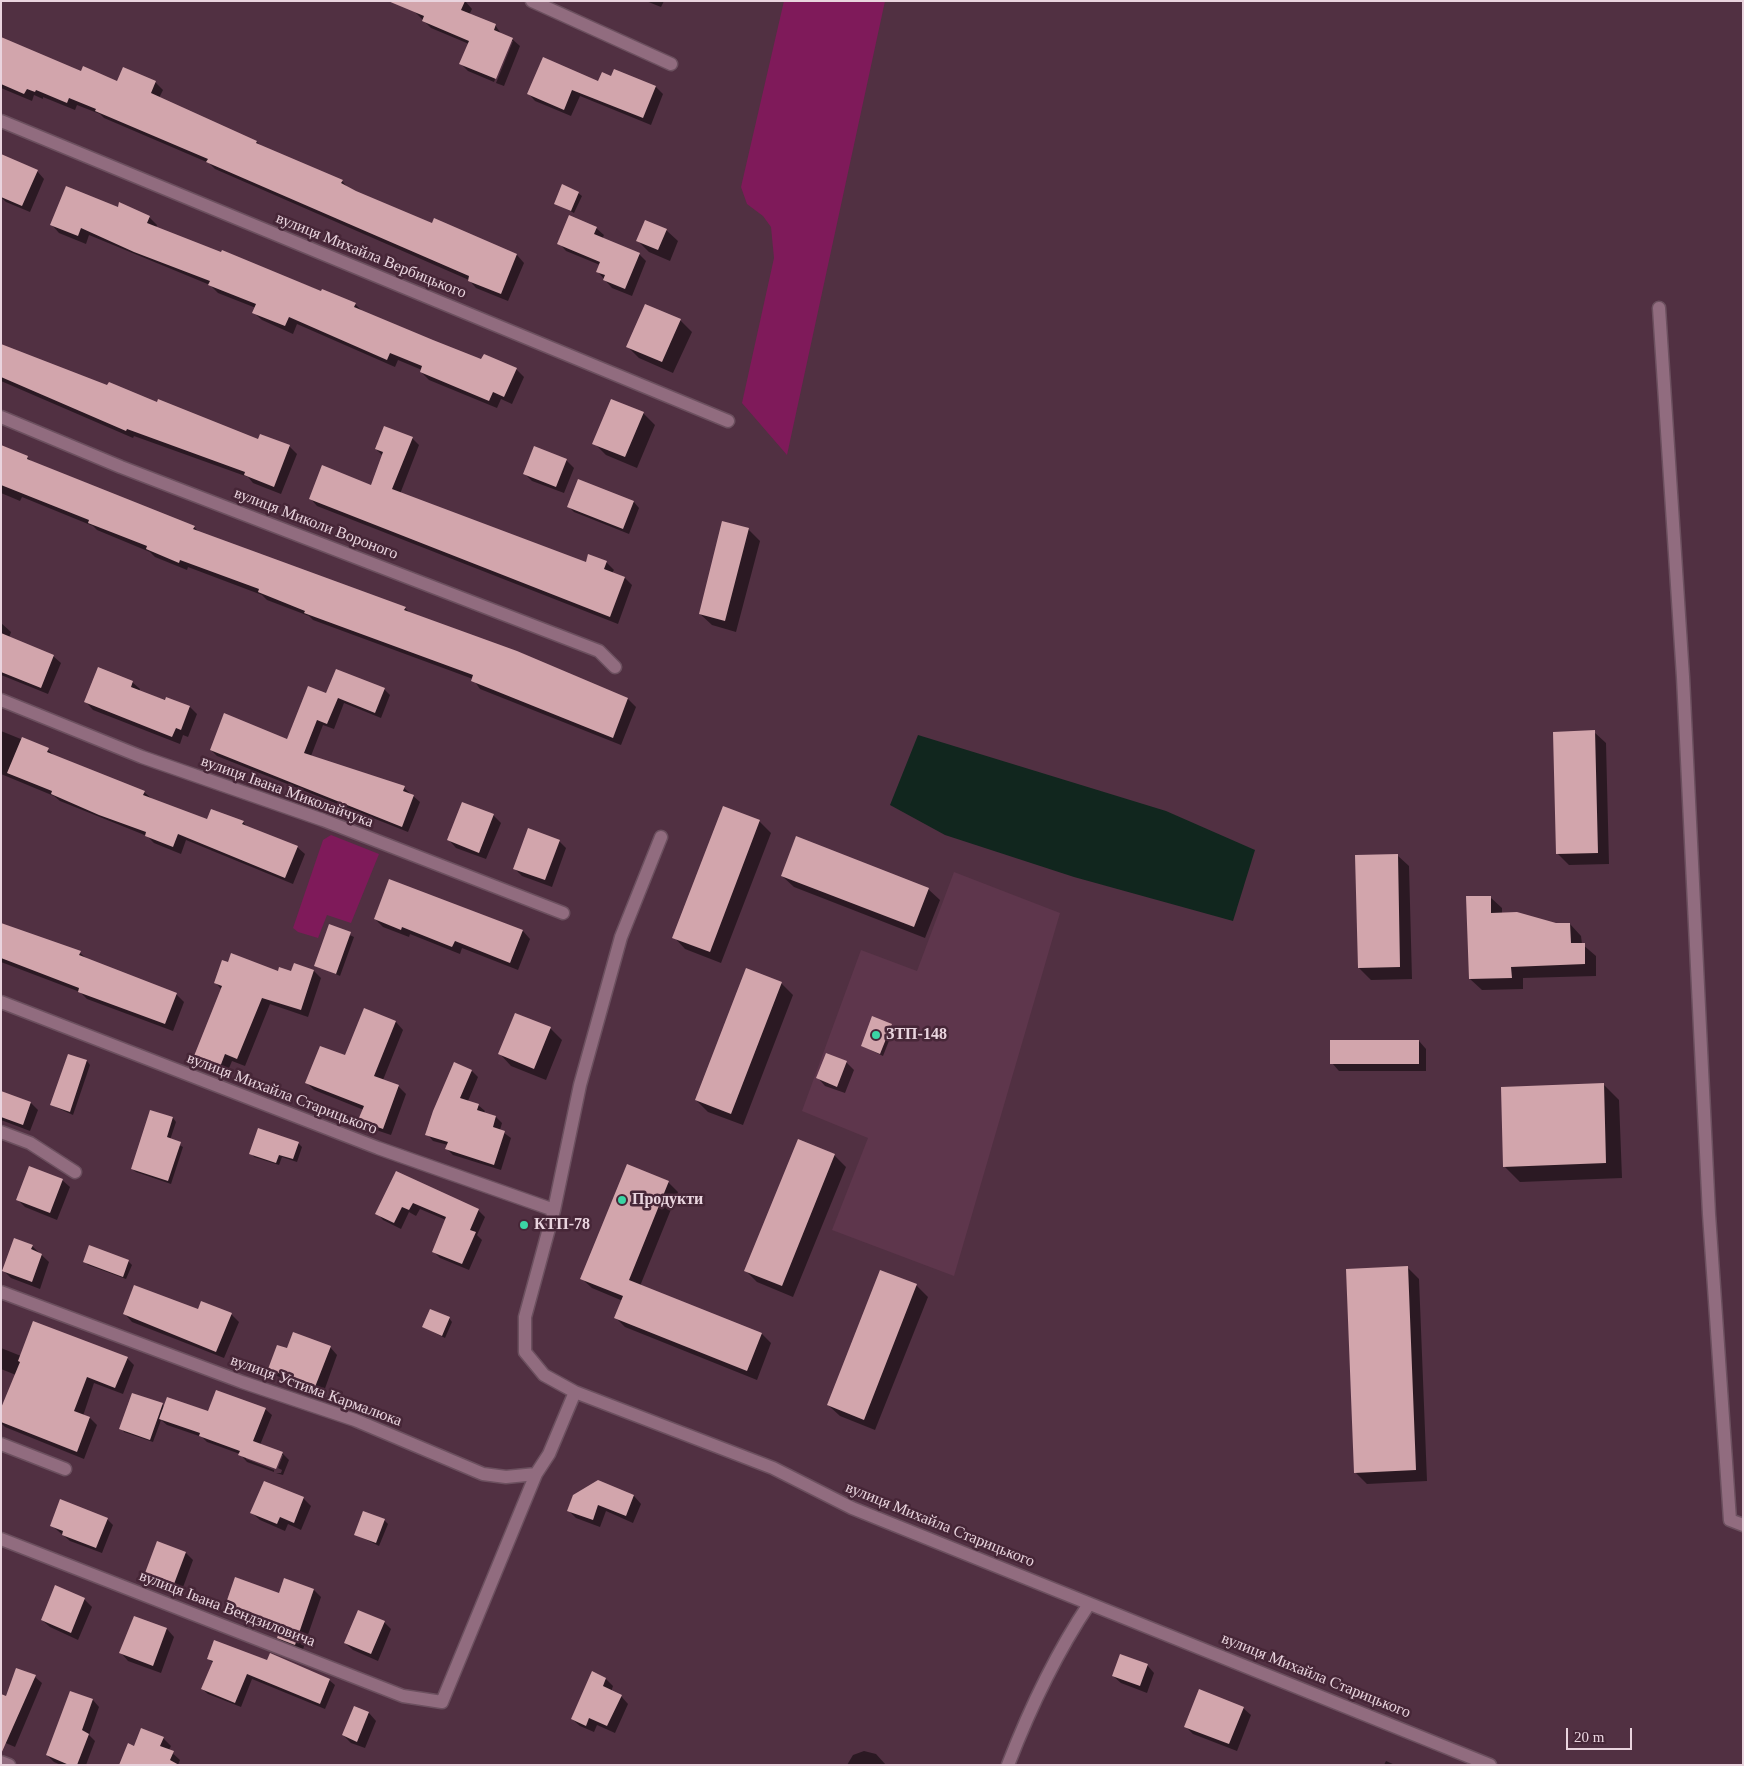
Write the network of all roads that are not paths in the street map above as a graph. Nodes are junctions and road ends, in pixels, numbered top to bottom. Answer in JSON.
{"nodes":[{"id":1,"x":532,"y":1,"type":"edge"},
{"id":2,"x":672,"y":64,"type":"dead end"},
{"id":3,"x":1,"y":121,"type":"edge"},
{"id":4,"x":1659,"y":308,"type":"dead end"},
{"id":5,"x":1,"y":417,"type":"edge"},
{"id":6,"x":728,"y":421,"type":"dead end"},
{"id":7,"x":615,"y":666,"type":"dead end"},
{"id":8,"x":1,"y":700,"type":"edge"},
{"id":9,"x":661,"y":837,"type":"dead end"},
{"id":10,"x":563,"y":913,"type":"dead end"},
{"id":11,"x":1,"y":1002,"type":"edge"},
{"id":12,"x":1,"y":1132,"type":"edge"},
{"id":13,"x":75,"y":1172,"type":"dead end"},
{"id":14,"x":554,"y":1210,"type":"junction"},
{"id":15,"x":1,"y":1292,"type":"edge"},
{"id":16,"x":575,"y":1392,"type":"junction"},
{"id":17,"x":1,"y":1444,"type":"edge"},
{"id":18,"x":65,"y":1469,"type":"dead end"},
{"id":19,"x":536,"y":1474,"type":"junction"},
{"id":20,"x":1743,"y":1525,"type":"edge"},
{"id":21,"x":1,"y":1539,"type":"edge"},
{"id":22,"x":1088,"y":1604,"type":"junction"},
{"id":23,"x":1,"y":1762,"type":"edge"},
{"id":24,"x":9,"y":1765,"type":"edge"},
{"id":25,"x":1008,"y":1765,"type":"edge"},
{"id":26,"x":1490,"y":1765,"type":"edge"}],
"edges":[{"from":1,"to":2,"type":"street"},
{"from":3,"to":6,"type":"street","name":"вулиця Михайла Вербицького"},
{"from":4,"to":20,"type":"street"},
{"from":5,"to":7,"type":"street","name":"вулиця Миколи Вороного"},
{"from":8,"to":10,"type":"street","name":"вулиця Івана Миколайчука"},
{"from":9,"to":14,"type":"street","name":"вулиця Михайла Старицького"},
{"from":11,"to":14,"type":"street","name":"вулиця Михайла Старицького"},
{"from":12,"to":13,"type":"street"},
{"from":14,"to":16,"type":"street","name":"вулиця Михайла Старицького"},
{"from":15,"to":19,"type":"street","name":"вулиця Устима Кармалюка"},
{"from":16,"to":19,"type":"street"},
{"from":16,"to":22,"type":"street","name":"вулиця Михайла Старицького"},
{"from":17,"to":18,"type":"street"},
{"from":19,"to":21,"type":"street","name":"вулиця Івана Вендзиловича"},
{"from":22,"to":25,"type":"street"},
{"from":22,"to":26,"type":"street","name":"вулиця Михайла Старицького"},
{"from":23,"to":24,"type":"street"}]}
